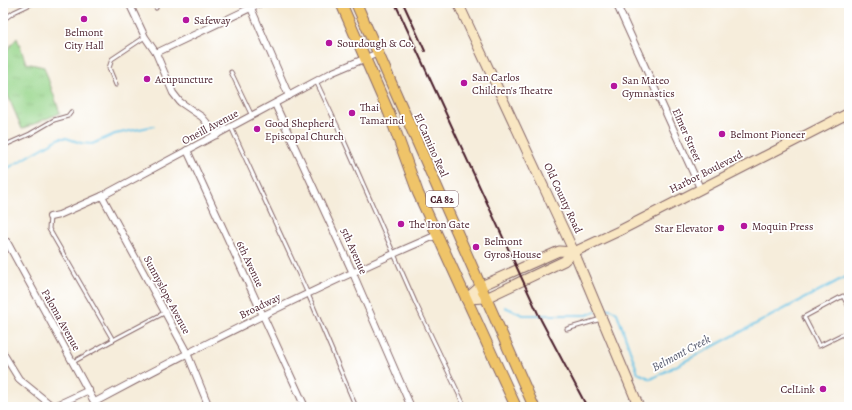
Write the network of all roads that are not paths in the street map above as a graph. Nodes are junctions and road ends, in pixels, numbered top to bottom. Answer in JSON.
{"nodes":[{"id":1,"x":33,"y":3,"type":"edge"},
{"id":2,"x":129,"y":3,"type":"edge"},
{"id":3,"x":153,"y":3,"type":"edge"},
{"id":4,"x":261,"y":3,"type":"edge"},
{"id":5,"x":341,"y":3,"type":"edge"},
{"id":6,"x":356,"y":3,"type":"edge"},
{"id":7,"x":616,"y":3,"type":"edge"},
{"id":8,"x":28,"y":4,"type":"edge"},
{"id":9,"x":461,"y":4,"type":"edge"},
{"id":10,"x":156,"y":8,"type":"dead end"},
{"id":11,"x":251,"y":8,"type":"junction"},
{"id":12,"x":3,"y":20,"type":"edge"},
{"id":13,"x":145,"y":37,"type":"junction"},
{"id":14,"x":156,"y":53,"type":"junction"},
{"id":15,"x":378,"y":53,"type":"junction"},
{"id":16,"x":365,"y":59,"type":"junction"},
{"id":17,"x":231,"y":72,"type":"dead end"},
{"id":18,"x":316,"y":81,"type":"junction"},
{"id":19,"x":116,"y":85,"type":"dead end"},
{"id":20,"x":289,"y":96,"type":"junction"},
{"id":21,"x":275,"y":104,"type":"junction"},
{"id":22,"x":71,"y":112,"type":"dead end"},
{"id":23,"x":849,"y":113,"type":"edge"},
{"id":24,"x":252,"y":116,"type":"junction"},
{"id":25,"x":231,"y":127,"type":"junction"},
{"id":26,"x":217,"y":134,"type":"junction"},
{"id":27,"x":3,"y":146,"type":"edge"},
{"id":28,"x":187,"y":150,"type":"junction"},
{"id":29,"x":700,"y":188,"type":"junction"},
{"id":30,"x":102,"y":196,"type":"junction"},
{"id":31,"x":50,"y":217,"type":"joint"},
{"id":32,"x":437,"y":235,"type":"junction"},
{"id":33,"x":7,"y":242,"type":"dead end"},
{"id":34,"x":574,"y":252,"type":"junction"},
{"id":35,"x":394,"y":254,"type":"junction"},
{"id":36,"x":352,"y":272,"type":"junction"},
{"id":37,"x":480,"y":286,"type":"junction"},
{"id":38,"x":308,"y":294,"type":"junction"},
{"id":39,"x":486,"y":298,"type":"junction"},
{"id":40,"x":466,"y":299,"type":"junction"},
{"id":41,"x":849,"y":307,"type":"edge"},
{"id":42,"x":165,"y":312,"type":"junction"},
{"id":43,"x":600,"y":312,"type":"junction"},
{"id":44,"x":263,"y":315,"type":"junction"},
{"id":45,"x":567,"y":329,"type":"dead end"},
{"id":46,"x":849,"y":332,"type":"edge"},
{"id":47,"x":113,"y":340,"type":"junction"},
{"id":48,"x":3,"y":353,"type":"edge"},
{"id":49,"x":186,"y":353,"type":"junction"},
{"id":50,"x":73,"y":362,"type":"junction"},
{"id":51,"x":89,"y":390,"type":"junction"},
{"id":52,"x":96,"y":404,"type":"edge"},
{"id":53,"x":209,"y":407,"type":"edge"},
{"id":54,"x":305,"y":407,"type":"edge"},
{"id":55,"x":356,"y":407,"type":"edge"},
{"id":56,"x":411,"y":407,"type":"edge"},
{"id":57,"x":465,"y":407,"type":"edge"},
{"id":58,"x":516,"y":407,"type":"edge"},
{"id":59,"x":534,"y":407,"type":"edge"},
{"id":60,"x":639,"y":407,"type":"edge"}],
"edges":[{"from":1,"to":8,"type":"lane"},
{"from":2,"to":13,"type":"street"},
{"from":3,"to":10,"type":"lane"},
{"from":4,"to":11,"type":"street"},
{"from":5,"to":16,"type":"main road","number":"CA 82"},
{"from":6,"to":15,"type":"main road","name":"El Camino Real","number":"CA 82"},
{"from":7,"to":29,"type":"street","name":"Elmer Street"},
{"from":8,"to":12,"type":"lane"},
{"from":9,"to":34,"type":"main road","name":"Old County Road"},
{"from":11,"to":14,"type":"street"},
{"from":11,"to":20,"type":"street"},
{"from":13,"to":14,"type":"street"},
{"from":13,"to":19,"type":"lane"},
{"from":14,"to":26,"type":"street"},
{"from":15,"to":16,"type":"street","name":"Oneill Avenue"},
{"from":15,"to":37,"type":"main road","name":"El Camino Real","number":"CA 82"},
{"from":16,"to":18,"type":"street","name":"Oneill Avenue"},
{"from":16,"to":32,"type":"main road","number":"CA 82"},
{"from":17,"to":24,"type":"lane"},
{"from":18,"to":20,"type":"street","name":"Oneill Avenue"},
{"from":18,"to":35,"type":"lane"},
{"from":20,"to":21,"type":"street","name":"Oneill Avenue"},
{"from":21,"to":24,"type":"street","name":"Oneill Avenue"},
{"from":21,"to":36,"type":"street","name":"5th Avenue"},
{"from":22,"to":27,"type":"lane"},
{"from":23,"to":29,"type":"main road","name":"Harbor Boulevard"},
{"from":24,"to":25,"type":"street","name":"Oneill Avenue"},
{"from":25,"to":26,"type":"street","name":"Oneill Avenue"},
{"from":25,"to":38,"type":"lane"},
{"from":26,"to":28,"type":"street","name":"Oneill Avenue"},
{"from":28,"to":30,"type":"street","name":"Oneill Avenue"},
{"from":28,"to":44,"type":"street","name":"6th Avenue"},
{"from":29,"to":34,"type":"main road","name":"Harbor Boulevard"},
{"from":30,"to":31,"type":"street","name":"Oneill Avenue"},
{"from":30,"to":42,"type":"street","name":"Sunnyslope Avenue"},
{"from":31,"to":47,"type":"lane"},
{"from":32,"to":35,"type":"street","name":"Broadway"},
{"from":32,"to":40,"type":"main road","number":"CA 82"},
{"from":33,"to":50,"type":"street","name":"Paloma Avenue"},
{"from":34,"to":37,"type":"main road","name":"Harbor Boulevard"},
{"from":34,"to":39,"type":"main road","name":"Harbor Boulevard"},
{"from":34,"to":43,"type":"main road","name":"Old County Road"},
{"from":35,"to":36,"type":"street","name":"Broadway"},
{"from":35,"to":57,"type":"lane"},
{"from":36,"to":38,"type":"street","name":"Broadway"},
{"from":36,"to":56,"type":"street","name":"5th Avenue"},
{"from":37,"to":39,"type":"main road","name":"El Camino Real","number":"CA 82"},
{"from":37,"to":40,"type":"main road","name":"Harbor Boulevard"},
{"from":38,"to":44,"type":"street","name":"Broadway"},
{"from":38,"to":55,"type":"lane"},
{"from":39,"to":40,"type":"main road","name":"Harbor Boulevard"},
{"from":39,"to":59,"type":"main road","name":"El Camino Real","number":"CA 82"},
{"from":40,"to":58,"type":"main road","number":"CA 82"},
{"from":41,"to":46,"type":"lane"},
{"from":42,"to":47,"type":"lane"},
{"from":42,"to":49,"type":"street","name":"Sunnyslope Avenue"},
{"from":43,"to":45,"type":"lane"},
{"from":43,"to":60,"type":"main road","name":"Old County Road"},
{"from":44,"to":49,"type":"street","name":"Broadway"},
{"from":44,"to":54,"type":"street","name":"6th Avenue"},
{"from":47,"to":50,"type":"lane"},
{"from":48,"to":51,"type":"street"},
{"from":49,"to":52,"type":"street","name":"Broadway"},
{"from":49,"to":53,"type":"street","name":"Sunnyslope Avenue"},
{"from":50,"to":51,"type":"street","name":"Paloma Avenue"},
{"from":51,"to":52,"type":"street","name":"Paloma Avenue"}]}
